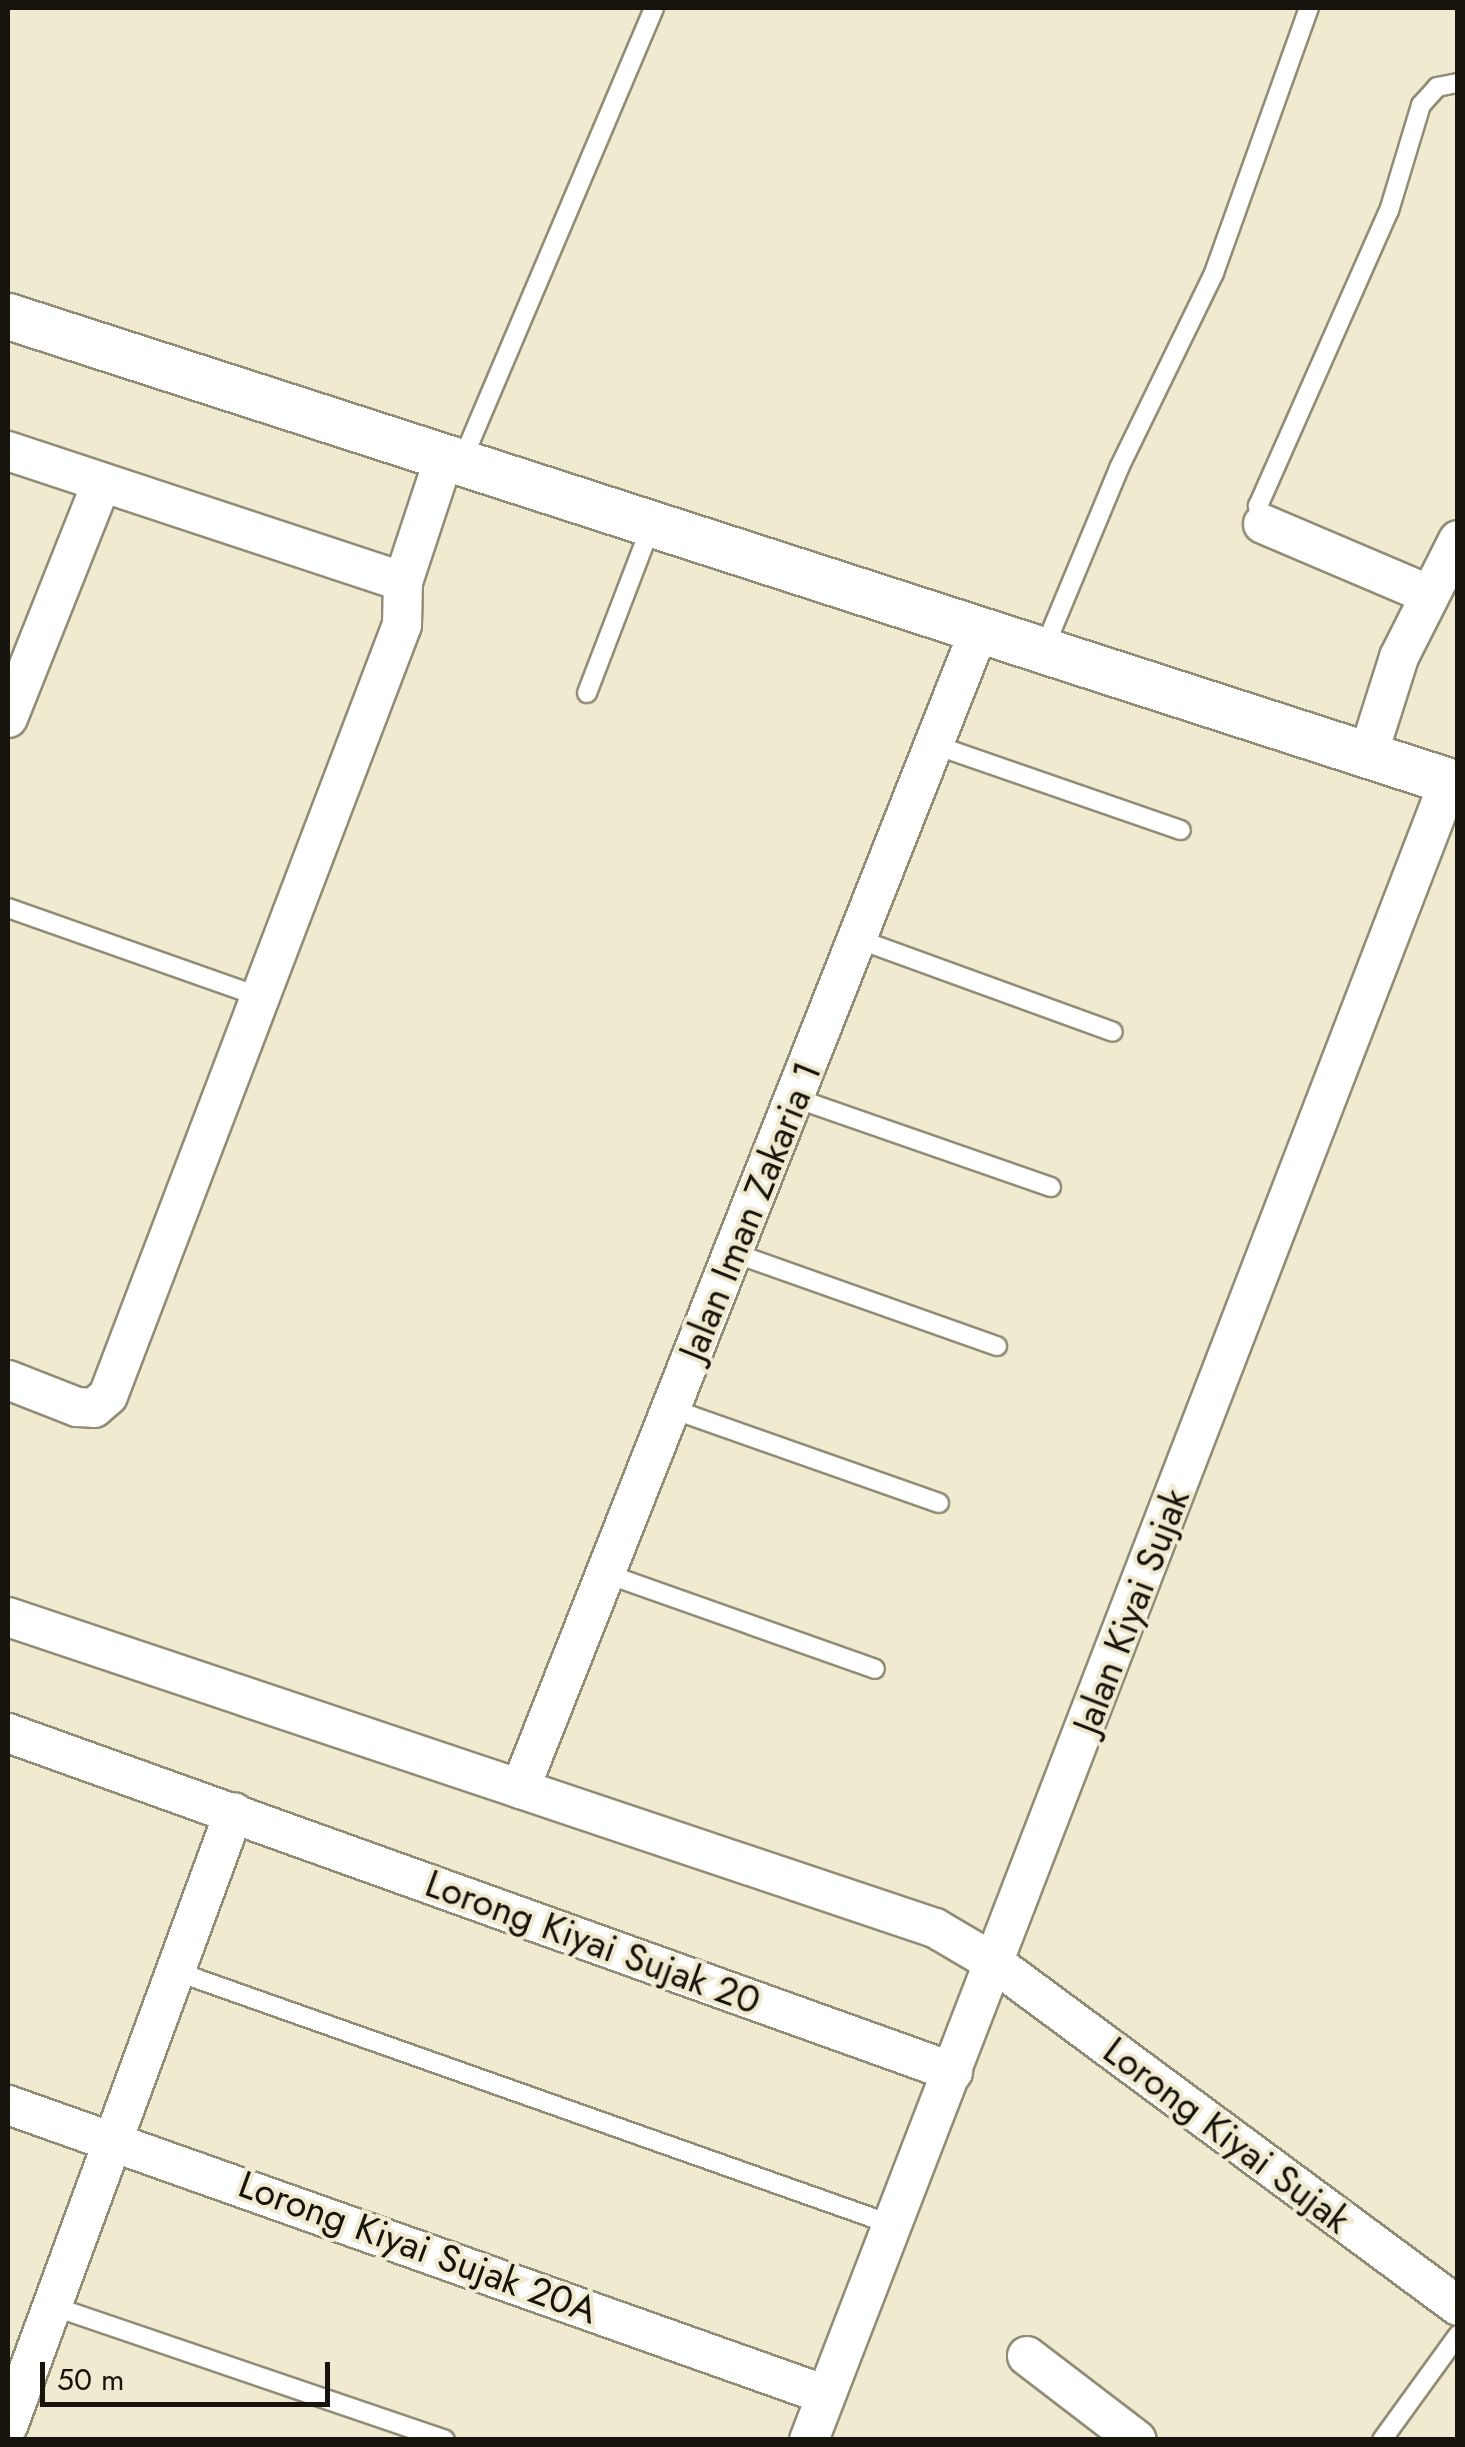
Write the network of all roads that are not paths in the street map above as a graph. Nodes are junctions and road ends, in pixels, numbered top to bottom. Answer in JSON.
{"nodes":[{"id":1,"x":654,"y":8,"type":"edge"},
{"id":2,"x":1309,"y":8,"type":"edge"},
{"id":3,"x":1458,"y":84,"type":"edge"},
{"id":4,"x":8,"y":316,"type":"edge"},
{"id":5,"x":8,"y":451,"type":"edge"},
{"id":6,"x":452,"y":463,"type":"junction"},
{"id":7,"x":101,"y":484,"type":"junction"},
{"id":8,"x":652,"y":523,"type":"junction"},
{"id":9,"x":1264,"y":524,"type":"joint"},
{"id":10,"x":1458,"y":540,"type":"edge"},
{"id":11,"x":403,"y":582,"type":"junction"},
{"id":12,"x":1430,"y":595,"type":"junction"},
{"id":13,"x":978,"y":632,"type":"junction"},
{"id":14,"x":1043,"y":652,"type":"junction"},
{"id":15,"x":588,"y":693,"type":"dead end"},
{"id":16,"x":8,"y":718,"type":"edge"},
{"id":17,"x":935,"y":745,"type":"junction"},
{"id":18,"x":1368,"y":755,"type":"junction"},
{"id":19,"x":1453,"y":782,"type":"edge"},
{"id":20,"x":1181,"y":830,"type":"dead end"},
{"id":21,"x":8,"y":908,"type":"edge"},
{"id":22,"x":858,"y":939,"type":"junction"},
{"id":23,"x":263,"y":998,"type":"junction"},
{"id":24,"x":1114,"y":1032,"type":"dead end"},
{"id":25,"x":795,"y":1098,"type":"junction"},
{"id":26,"x":1051,"y":1187,"type":"dead end"},
{"id":27,"x":734,"y":1253,"type":"junction"},
{"id":28,"x":997,"y":1346,"type":"dead end"},
{"id":29,"x":8,"y":1380,"type":"edge"},
{"id":30,"x":672,"y":1409,"type":"junction"},
{"id":31,"x":939,"y":1503,"type":"dead end"},
{"id":32,"x":608,"y":1574,"type":"junction"},
{"id":33,"x":8,"y":1617,"type":"edge"},
{"id":34,"x":875,"y":1669,"type":"dead end"},
{"id":35,"x":8,"y":1733,"type":"edge"},
{"id":36,"x":520,"y":1789,"type":"junction"},
{"id":37,"x":234,"y":1812,"type":"junction"},
{"id":38,"x":996,"y":1964,"type":"junction"},
{"id":39,"x":175,"y":1970,"type":"junction"},
{"id":40,"x":953,"y":2072,"type":"junction"},
{"id":41,"x":8,"y":2105,"type":"edge"},
{"id":42,"x":114,"y":2138,"type":"junction"},
{"id":43,"x":893,"y":2225,"type":"junction"},
{"id":44,"x":52,"y":2306,"type":"junction"},
{"id":45,"x":1458,"y":2306,"type":"edge"},
{"id":46,"x":1458,"y":2335,"type":"edge"},
{"id":47,"x":1027,"y":2356,"type":"dead end"},
{"id":48,"x":826,"y":2395,"type":"junction"},
{"id":49,"x":8,"y":2426,"type":"edge"},
{"id":50,"x":444,"y":2440,"type":"edge"},
{"id":51,"x":809,"y":2440,"type":"edge"},
{"id":52,"x":1138,"y":2440,"type":"edge"},
{"id":53,"x":1382,"y":2440,"type":"edge"}],
"edges":[{"from":1,"to":6,"type":"lane"},
{"from":2,"to":14,"type":"lane"},
{"from":3,"to":9,"type":"lane"},
{"from":4,"to":6,"type":"street"},
{"from":5,"to":7,"type":"street"},
{"from":6,"to":8,"type":"street"},
{"from":6,"to":11,"type":"street"},
{"from":7,"to":11,"type":"street"},
{"from":7,"to":16,"type":"street"},
{"from":8,"to":13,"type":"street"},
{"from":8,"to":15,"type":"lane"},
{"from":9,"to":12,"type":"street"},
{"from":10,"to":12,"type":"street"},
{"from":11,"to":23,"type":"street"},
{"from":12,"to":18,"type":"street"},
{"from":13,"to":14,"type":"street"},
{"from":13,"to":17,"type":"street","name":"Jalan Iman Zakaria 1"},
{"from":14,"to":18,"type":"street"},
{"from":17,"to":20,"type":"lane"},
{"from":17,"to":22,"type":"street","name":"Jalan Iman Zakaria 1"},
{"from":18,"to":19,"type":"street"},
{"from":19,"to":38,"type":"street","name":"Jalan Kiyai Sujak"},
{"from":21,"to":23,"type":"lane"},
{"from":22,"to":24,"type":"lane"},
{"from":22,"to":25,"type":"street","name":"Jalan Iman Zakaria 1"},
{"from":23,"to":29,"type":"street"},
{"from":25,"to":26,"type":"lane"},
{"from":25,"to":27,"type":"street","name":"Jalan Iman Zakaria 1"},
{"from":27,"to":28,"type":"lane"},
{"from":27,"to":30,"type":"street","name":"Jalan Iman Zakaria 1"},
{"from":30,"to":31,"type":"lane"},
{"from":30,"to":32,"type":"street","name":"Jalan Iman Zakaria 1"},
{"from":32,"to":34,"type":"lane"},
{"from":32,"to":36,"type":"street","name":"Jalan Iman Zakaria 1"},
{"from":33,"to":36,"type":"street","name":"Lorong Kiyai Sujak"},
{"from":35,"to":37,"type":"street","name":"Lorong Kiyai Sujak 20"},
{"from":36,"to":38,"type":"street","name":"Lorong Kiyai Sujak"},
{"from":37,"to":39,"type":"street"},
{"from":37,"to":40,"type":"street","name":"Lorong Kiyai Sujak 20"},
{"from":38,"to":40,"type":"street","name":"Jalan Kiyai Sujak"},
{"from":38,"to":45,"type":"street","name":"Lorong Kiyai Sujak"},
{"from":39,"to":42,"type":"street"},
{"from":39,"to":43,"type":"lane"},
{"from":40,"to":43,"type":"street","name":"Jalan Kiyai Sujak"},
{"from":41,"to":42,"type":"street","name":"Lorong Kiyai Sujak 20A"},
{"from":42,"to":44,"type":"street"},
{"from":42,"to":48,"type":"street","name":"Lorong Kiyai Sujak 20A"},
{"from":43,"to":48,"type":"street","name":"Jalan Kiyai Sujak"},
{"from":44,"to":49,"type":"street"},
{"from":44,"to":50,"type":"lane"},
{"from":46,"to":53,"type":"lane"},
{"from":47,"to":52,"type":"street"},
{"from":48,"to":51,"type":"street","name":"Jalan Kiyai Sujak"}]}
